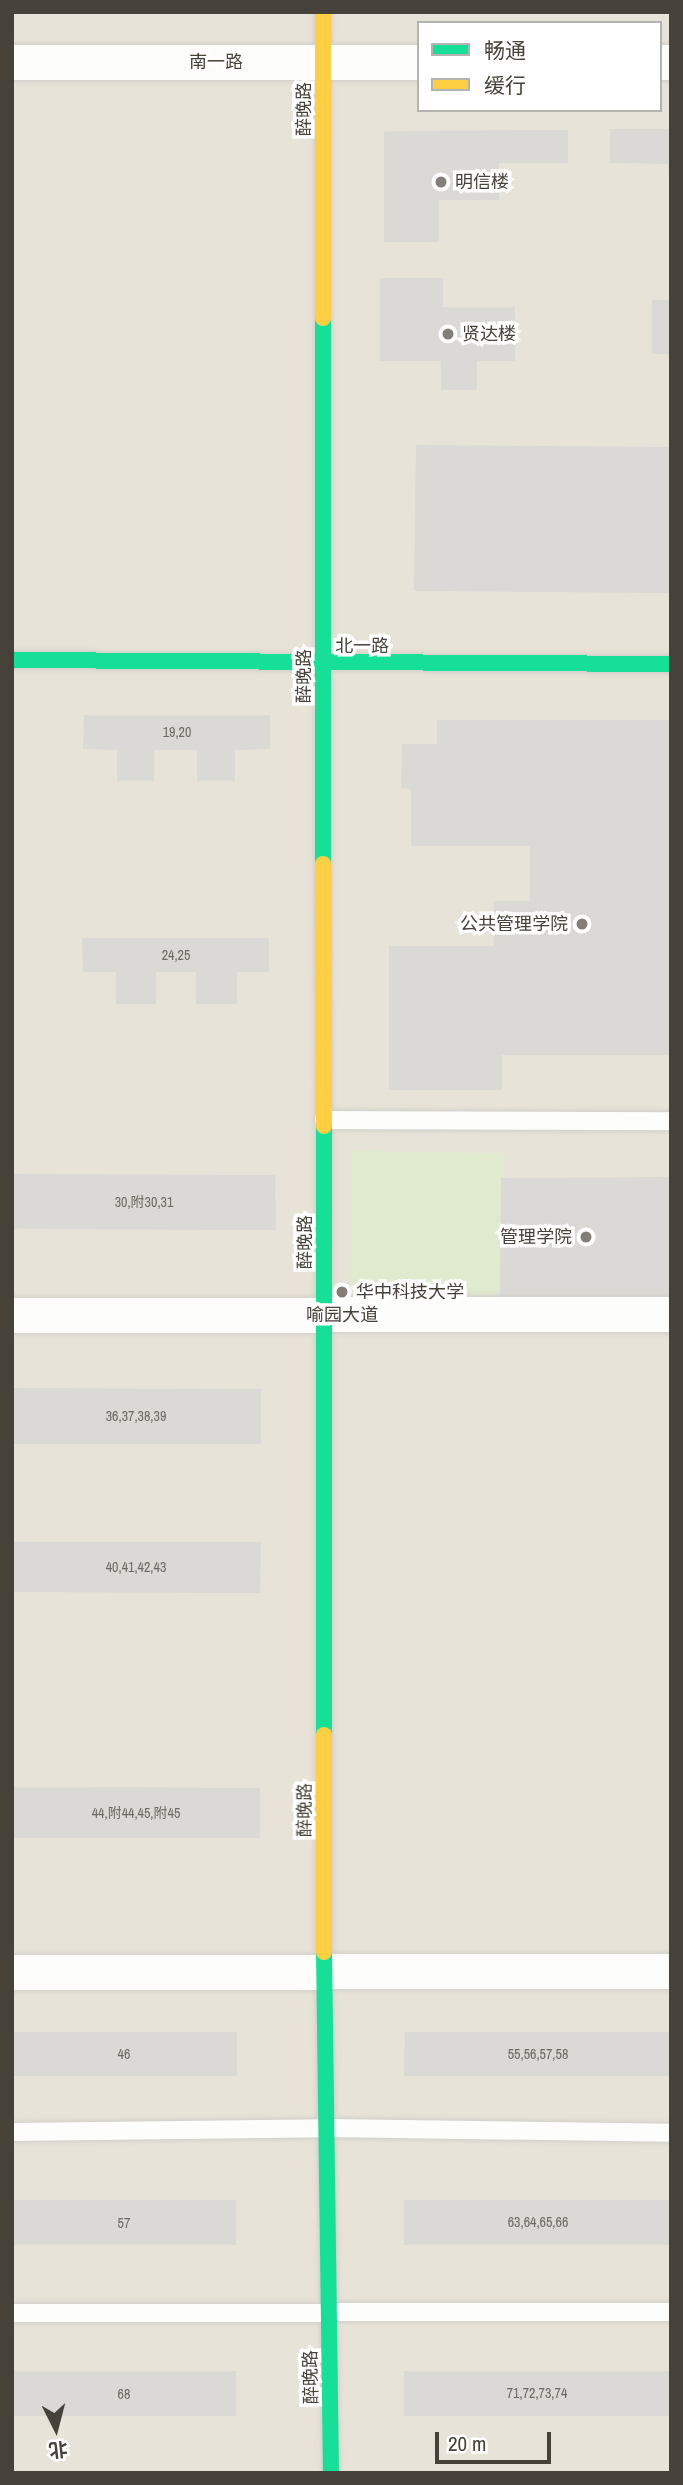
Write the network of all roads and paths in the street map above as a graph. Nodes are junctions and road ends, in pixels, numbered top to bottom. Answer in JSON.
{"nodes":[{"id":1,"x":323,"y":12,"type":"edge"},
{"id":2,"x":12,"y":62,"type":"edge"},
{"id":3,"x":323,"y":62,"type":"junction"},
{"id":4,"x":417,"y":62,"type":"edge"},
{"id":5,"x":12,"y":660,"type":"edge"},
{"id":6,"x":671,"y":664,"type":"edge"},
{"id":7,"x":323,"y":665,"type":"junction"},
{"id":8,"x":324,"y":1120,"type":"junction"},
{"id":9,"x":671,"y":1121,"type":"edge"},
{"id":10,"x":671,"y":1314,"type":"edge"},
{"id":11,"x":12,"y":1315,"type":"edge"},
{"id":12,"x":324,"y":1315,"type":"junction"},
{"id":13,"x":324,"y":1971,"type":"junction"},
{"id":14,"x":671,"y":1971,"type":"edge"},
{"id":15,"x":12,"y":1972,"type":"edge"},
{"id":16,"x":326,"y":2128,"type":"junction"},
{"id":17,"x":12,"y":2132,"type":"edge"},
{"id":18,"x":671,"y":2133,"type":"edge"},
{"id":19,"x":329,"y":2312,"type":"junction"},
{"id":20,"x":671,"y":2312,"type":"edge"},
{"id":21,"x":12,"y":2313,"type":"edge"},
{"id":22,"x":331,"y":2473,"type":"edge"}],
"edges":[{"from":1,"to":3,"type":"street","name":"醉晚路"},
{"from":2,"to":3,"type":"street","name":"南一路"},
{"from":3,"to":4,"type":"street","name":"南一路"},
{"from":3,"to":7,"type":"street","name":"醉晚路"},
{"from":5,"to":7,"type":"street","name":"北一路"},
{"from":6,"to":7,"type":"street","name":"北一路"},
{"from":7,"to":8,"type":"street","name":"醉晚路"},
{"from":8,"to":9,"type":"lane"},
{"from":8,"to":12,"type":"street","name":"醉晚路"},
{"from":10,"to":12,"type":"street","name":"喻园大道"},
{"from":11,"to":12,"type":"street","name":"喻园大道"},
{"from":12,"to":13,"type":"street","name":"醉晚路"},
{"from":13,"to":14,"type":"street"},
{"from":13,"to":15,"type":"street"},
{"from":13,"to":16,"type":"street","name":"醉晚路"},
{"from":16,"to":17,"type":"lane"},
{"from":16,"to":18,"type":"lane"},
{"from":16,"to":19,"type":"street","name":"醉晚路"},
{"from":19,"to":20,"type":"lane"},
{"from":19,"to":21,"type":"lane"},
{"from":19,"to":22,"type":"street","name":"醉晚路"}]}
